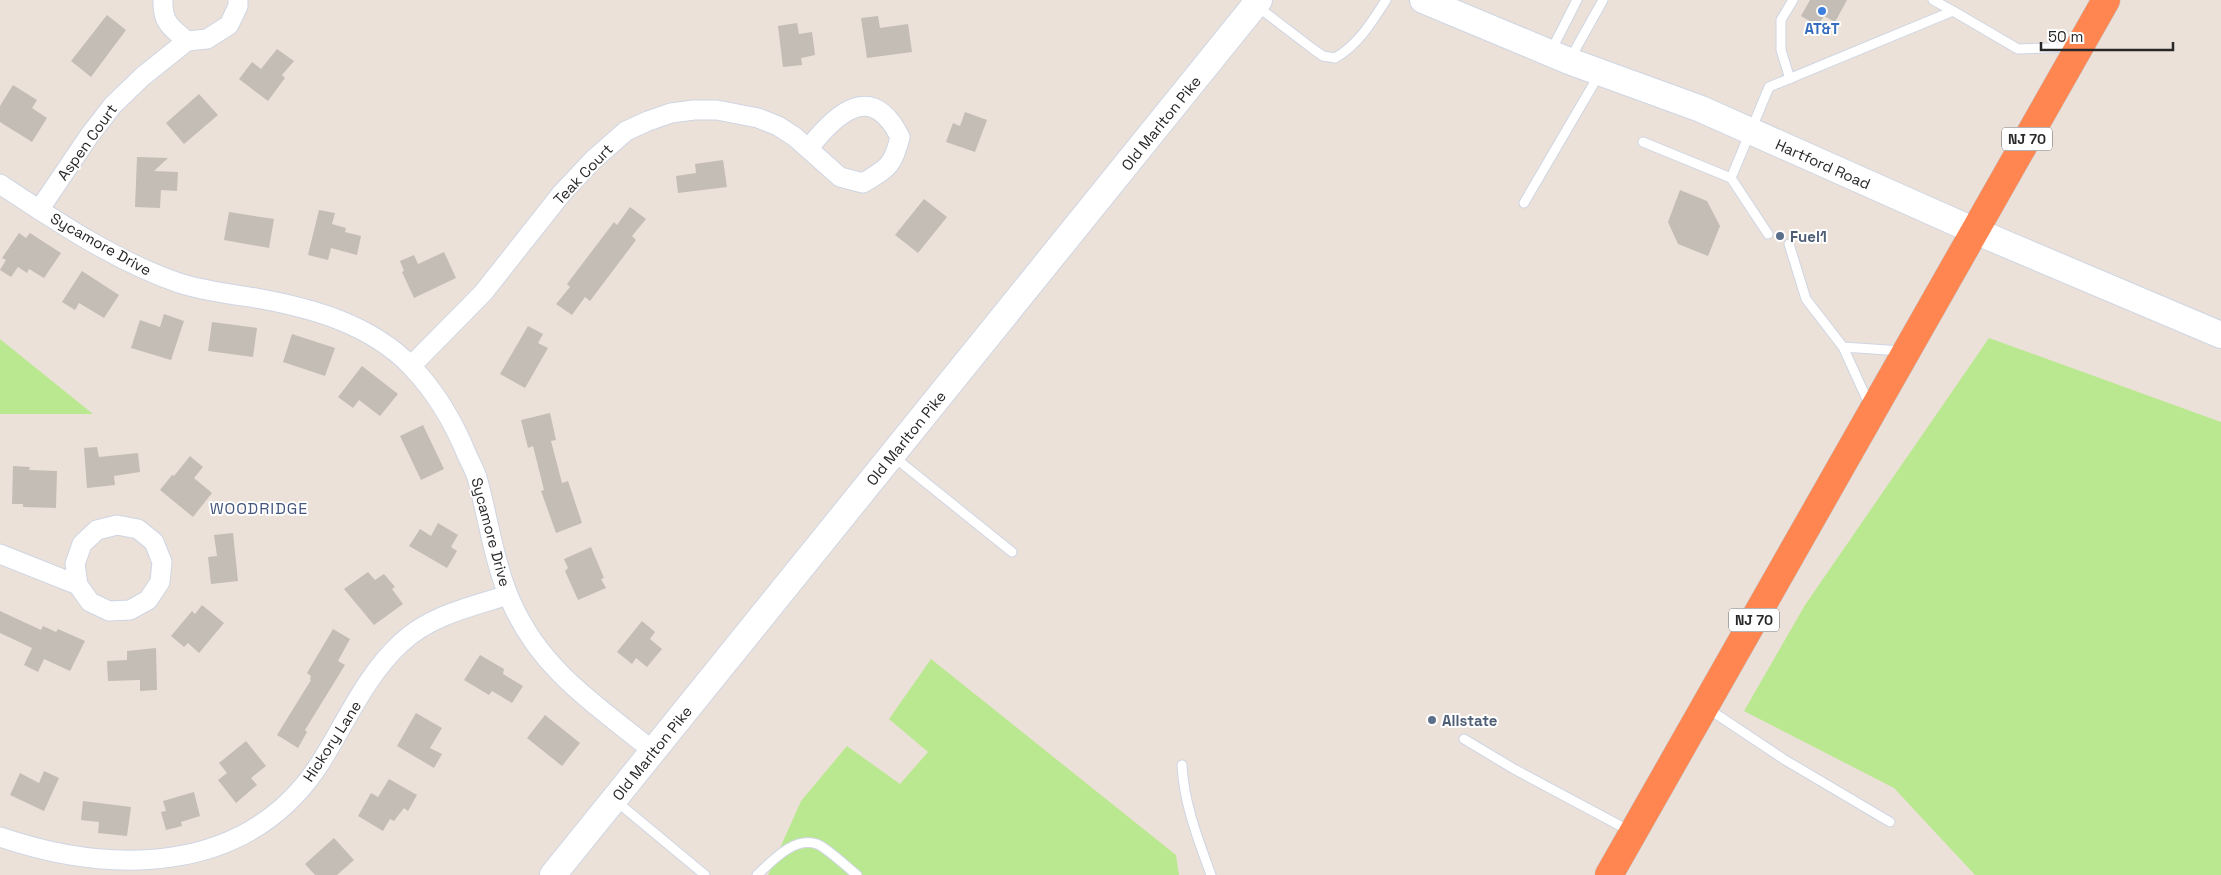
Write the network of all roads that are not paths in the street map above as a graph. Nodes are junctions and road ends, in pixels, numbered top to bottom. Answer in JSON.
{"nodes":[{"id":1,"x":163,"y":0,"type":"edge"},
{"id":2,"x":238,"y":0,"type":"edge"},
{"id":3,"x":1386,"y":0,"type":"edge"},
{"id":4,"x":1423,"y":0,"type":"edge"},
{"id":5,"x":1577,"y":0,"type":"edge"},
{"id":6,"x":1603,"y":0,"type":"edge"},
{"id":7,"x":1793,"y":0,"type":"edge"},
{"id":8,"x":1933,"y":0,"type":"edge"},
{"id":9,"x":2106,"y":0,"type":"edge"},
{"id":10,"x":1257,"y":2,"type":"edge"},
{"id":11,"x":1953,"y":11,"type":"junction"},
{"id":12,"x":187,"y":41,"type":"junction"},
{"id":13,"x":2080,"y":47,"type":"junction"},
{"id":14,"x":1559,"y":57,"type":"junction"},
{"id":15,"x":1601,"y":72,"type":"junction"},
{"id":16,"x":1790,"y":79,"type":"junction"},
{"id":17,"x":1750,"y":132,"type":"junction"},
{"id":18,"x":1644,"y":142,"type":"dead end"},
{"id":19,"x":809,"y":148,"type":"junction"},
{"id":20,"x":1731,"y":178,"type":"junction"},
{"id":21,"x":0,"y":184,"type":"edge"},
{"id":22,"x":1524,"y":203,"type":"dead end"},
{"id":23,"x":39,"y":210,"type":"junction"},
{"id":24,"x":1975,"y":231,"type":"junction"},
{"id":25,"x":1768,"y":234,"type":"dead end"},
{"id":26,"x":1789,"y":244,"type":"dead end"},
{"id":27,"x":2221,"y":335,"type":"edge"},
{"id":28,"x":1843,"y":347,"type":"junction"},
{"id":29,"x":1906,"y":352,"type":"junction"},
{"id":30,"x":411,"y":366,"type":"junction"},
{"id":31,"x":1872,"y":411,"type":"junction"},
{"id":32,"x":892,"y":455,"type":"junction"},
{"id":33,"x":1012,"y":552,"type":"dead end"},
{"id":34,"x":0,"y":554,"type":"edge"},
{"id":35,"x":78,"y":585,"type":"junction"},
{"id":36,"x":508,"y":595,"type":"junction"},
{"id":37,"x":1705,"y":707,"type":"junction"},
{"id":38,"x":1464,"y":739,"type":"dead end"},
{"id":39,"x":653,"y":752,"type":"junction"},
{"id":40,"x":1182,"y":765,"type":"dead end"},
{"id":41,"x":614,"y":800,"type":"junction"},
{"id":42,"x":1890,"y":822,"type":"dead end"},
{"id":43,"x":1634,"y":834,"type":"junction"},
{"id":44,"x":0,"y":837,"type":"edge"},
{"id":45,"x":553,"y":875,"type":"edge"},
{"id":46,"x":705,"y":875,"type":"edge"},
{"id":47,"x":757,"y":875,"type":"edge"},
{"id":48,"x":857,"y":875,"type":"edge"},
{"id":49,"x":1211,"y":875,"type":"edge"},
{"id":50,"x":1609,"y":875,"type":"edge"}],
"edges":[{"from":1,"to":12,"type":"street"},
{"from":2,"to":12,"type":"street","name":"Aspen Court"},
{"from":3,"to":10,"type":"lane"},
{"from":4,"to":14,"type":"street","name":"Hartford Road"},
{"from":5,"to":14,"type":"lane"},
{"from":6,"to":14,"type":"lane"},
{"from":7,"to":16,"type":"lane"},
{"from":8,"to":11,"type":"lane"},
{"from":9,"to":13,"type":"highway","number":"NJ 70"},
{"from":10,"to":32,"type":"street","name":"Old Marlton Pike"},
{"from":11,"to":13,"type":"lane"},
{"from":11,"to":16,"type":"lane"},
{"from":12,"to":23,"type":"street","name":"Aspen Court"},
{"from":13,"to":24,"type":"highway","number":"NJ 70"},
{"from":14,"to":15,"type":"street","name":"Hartford Road"},
{"from":15,"to":17,"type":"street","name":"Hartford Road"},
{"from":15,"to":22,"type":"lane"},
{"from":16,"to":17,"type":"lane"},
{"from":17,"to":20,"type":"lane"},
{"from":17,"to":24,"type":"street","name":"Hartford Road"},
{"from":18,"to":20,"type":"lane"},
{"from":19,"to":19,"type":"street","name":"Teak Court"},
{"from":19,"to":30,"type":"street","name":"Teak Court"},
{"from":20,"to":25,"type":"lane"},
{"from":21,"to":23,"type":"street","name":"Sycamore Drive"},
{"from":23,"to":30,"type":"street","name":"Sycamore Drive"},
{"from":24,"to":27,"type":"street","name":"Hartford Road"},
{"from":24,"to":29,"type":"highway","number":"NJ 70"},
{"from":26,"to":28,"type":"lane"},
{"from":28,"to":29,"type":"lane"},
{"from":28,"to":31,"type":"lane"},
{"from":29,"to":31,"type":"highway","number":"NJ 70"},
{"from":30,"to":36,"type":"street","name":"Sycamore Drive"},
{"from":31,"to":37,"type":"highway","number":"NJ 70"},
{"from":32,"to":33,"type":"lane"},
{"from":32,"to":39,"type":"street","name":"Old Marlton Pike"},
{"from":34,"to":35,"type":"street"},
{"from":35,"to":35,"type":"street"},
{"from":36,"to":39,"type":"street","name":"Sycamore Drive"},
{"from":36,"to":44,"type":"street","name":"Hickory Lane"},
{"from":37,"to":42,"type":"lane"},
{"from":37,"to":43,"type":"highway","number":"NJ 70"},
{"from":38,"to":43,"type":"lane"},
{"from":39,"to":41,"type":"street","name":"Old Marlton Pike"},
{"from":40,"to":49,"type":"lane"},
{"from":41,"to":45,"type":"street","name":"Old Marlton Pike"},
{"from":41,"to":46,"type":"lane"},
{"from":43,"to":50,"type":"highway","number":"NJ 70"},
{"from":47,"to":48,"type":"lane"}]}
